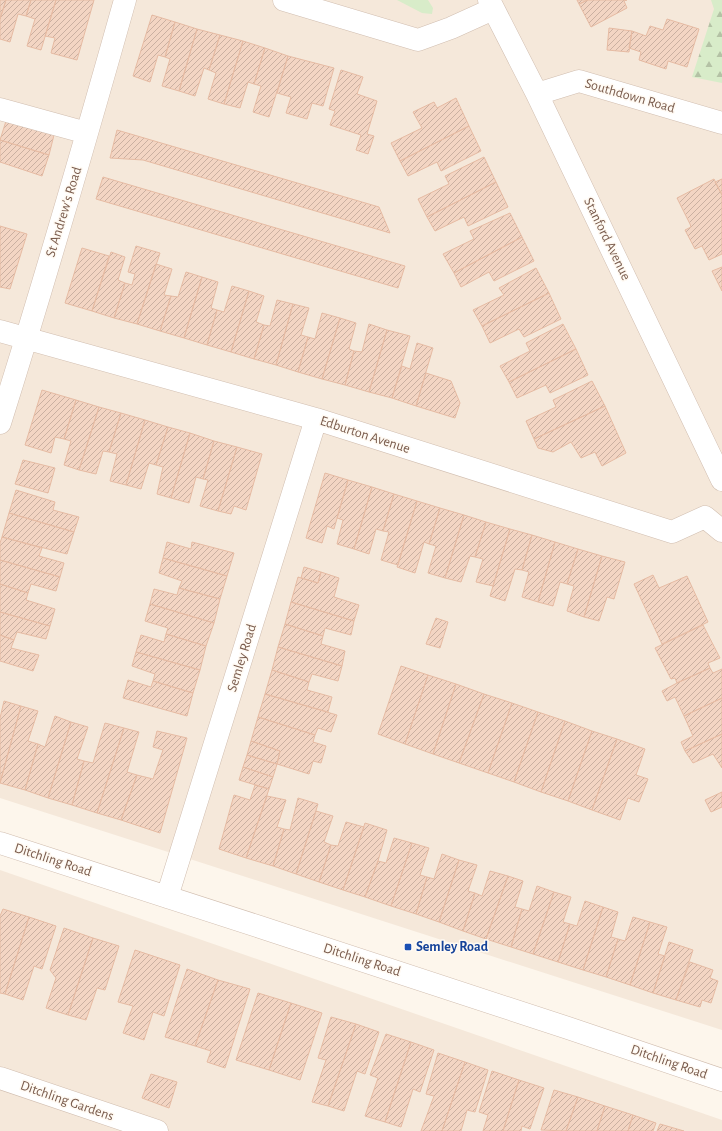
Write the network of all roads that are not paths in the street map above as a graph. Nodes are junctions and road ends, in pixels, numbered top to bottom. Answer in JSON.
{"nodes":[{"id":1,"x":125,"y":0,"type":"edge"},
{"id":2,"x":284,"y":0,"type":"edge"},
{"id":3,"x":491,"y":4,"type":"edge"},
{"id":4,"x":538,"y":94,"type":"junction"},
{"id":5,"x":0,"y":109,"type":"edge"},
{"id":6,"x":722,"y":123,"type":"edge"},
{"id":7,"x":87,"y":133,"type":"junction"},
{"id":8,"x":0,"y":331,"type":"edge"},
{"id":9,"x":27,"y":339,"type":"junction"},
{"id":10,"x":316,"y":419,"type":"junction"},
{"id":11,"x":0,"y":423,"type":"edge"},
{"id":12,"x":722,"y":480,"type":"edge"},
{"id":13,"x":722,"y":531,"type":"edge"},
{"id":14,"x":0,"y":843,"type":"edge"},
{"id":15,"x":167,"y":897,"type":"junction"},
{"id":16,"x":0,"y":1078,"type":"edge"},
{"id":17,"x":722,"y":1080,"type":"edge"},
{"id":18,"x":157,"y":1131,"type":"edge"}],
"edges":[{"from":1,"to":7,"type":"street","name":"St Andrew's Road"},
{"from":2,"to":3,"type":"street"},
{"from":3,"to":4,"type":"street","name":"Stanford Avenue"},
{"from":4,"to":6,"type":"street","name":"Southdown Road"},
{"from":4,"to":12,"type":"street","name":"Stanford Avenue"},
{"from":5,"to":7,"type":"street"},
{"from":7,"to":9,"type":"street","name":"St Andrew's Road"},
{"from":8,"to":9,"type":"street","name":"Edburton Avenue"},
{"from":9,"to":10,"type":"street","name":"Edburton Avenue"},
{"from":9,"to":11,"type":"street","name":"St Andrew's Road"},
{"from":10,"to":13,"type":"street","name":"Edburton Avenue"},
{"from":10,"to":15,"type":"street","name":"Semley Road"},
{"from":14,"to":15,"type":"street","name":"Ditchling Road"},
{"from":15,"to":17,"type":"street","name":"Ditchling Road"},
{"from":16,"to":18,"type":"street","name":"Ditchling Gardens"}]}
